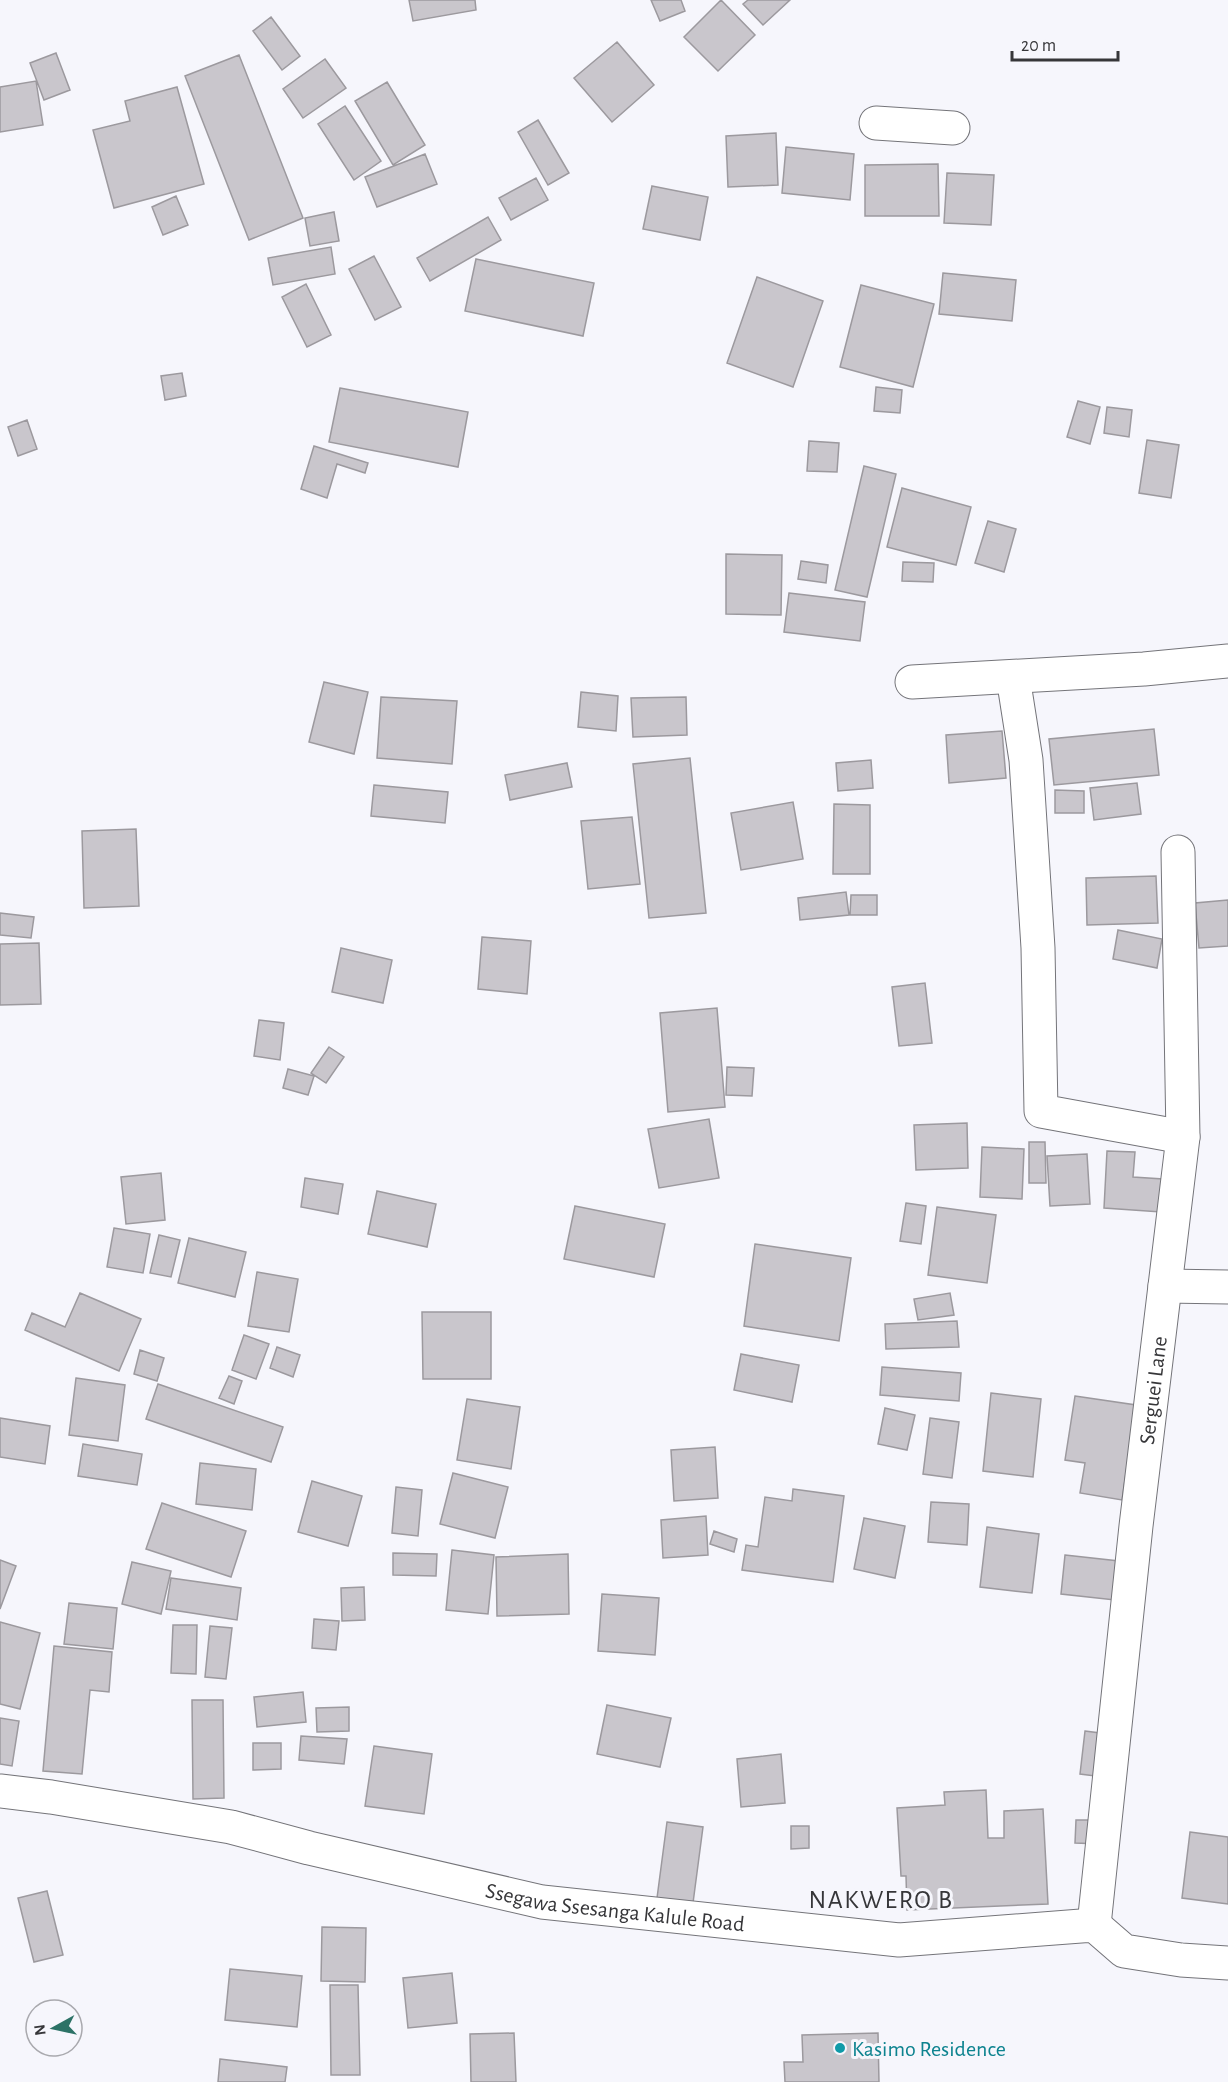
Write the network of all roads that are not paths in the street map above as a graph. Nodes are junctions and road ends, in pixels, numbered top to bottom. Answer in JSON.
{"nodes":[{"id":1,"x":876,"y":123,"type":"dead end"},
{"id":2,"x":953,"y":128,"type":"dead end"},
{"id":3,"x":1227,"y":660,"type":"edge"},
{"id":4,"x":1013,"y":676,"type":"junction"},
{"id":5,"x":912,"y":682,"type":"dead end"},
{"id":6,"x":1178,"y":852,"type":"dead end"},
{"id":7,"x":1183,"y":1137,"type":"junction"},
{"id":8,"x":1165,"y":1286,"type":"junction"},
{"id":9,"x":1228,"y":1287,"type":"edge"},
{"id":10,"x":0,"y":1791,"type":"edge"},
{"id":11,"x":1094,"y":1925,"type":"junction"},
{"id":12,"x":1228,"y":1963,"type":"edge"}],
"edges":[{"from":1,"to":2,"type":"street"},
{"from":3,"to":4,"type":"street"},
{"from":4,"to":5,"type":"street"},
{"from":4,"to":7,"type":"street"},
{"from":6,"to":7,"type":"street","name":"Serguei Lane"},
{"from":7,"to":8,"type":"street","name":"Serguei Lane"},
{"from":8,"to":9,"type":"street"},
{"from":8,"to":11,"type":"street","name":"Serguei Lane"},
{"from":10,"to":11,"type":"street","name":"Ssegawa Ssesanga Kalule Road"},
{"from":11,"to":12,"type":"street"}]}
